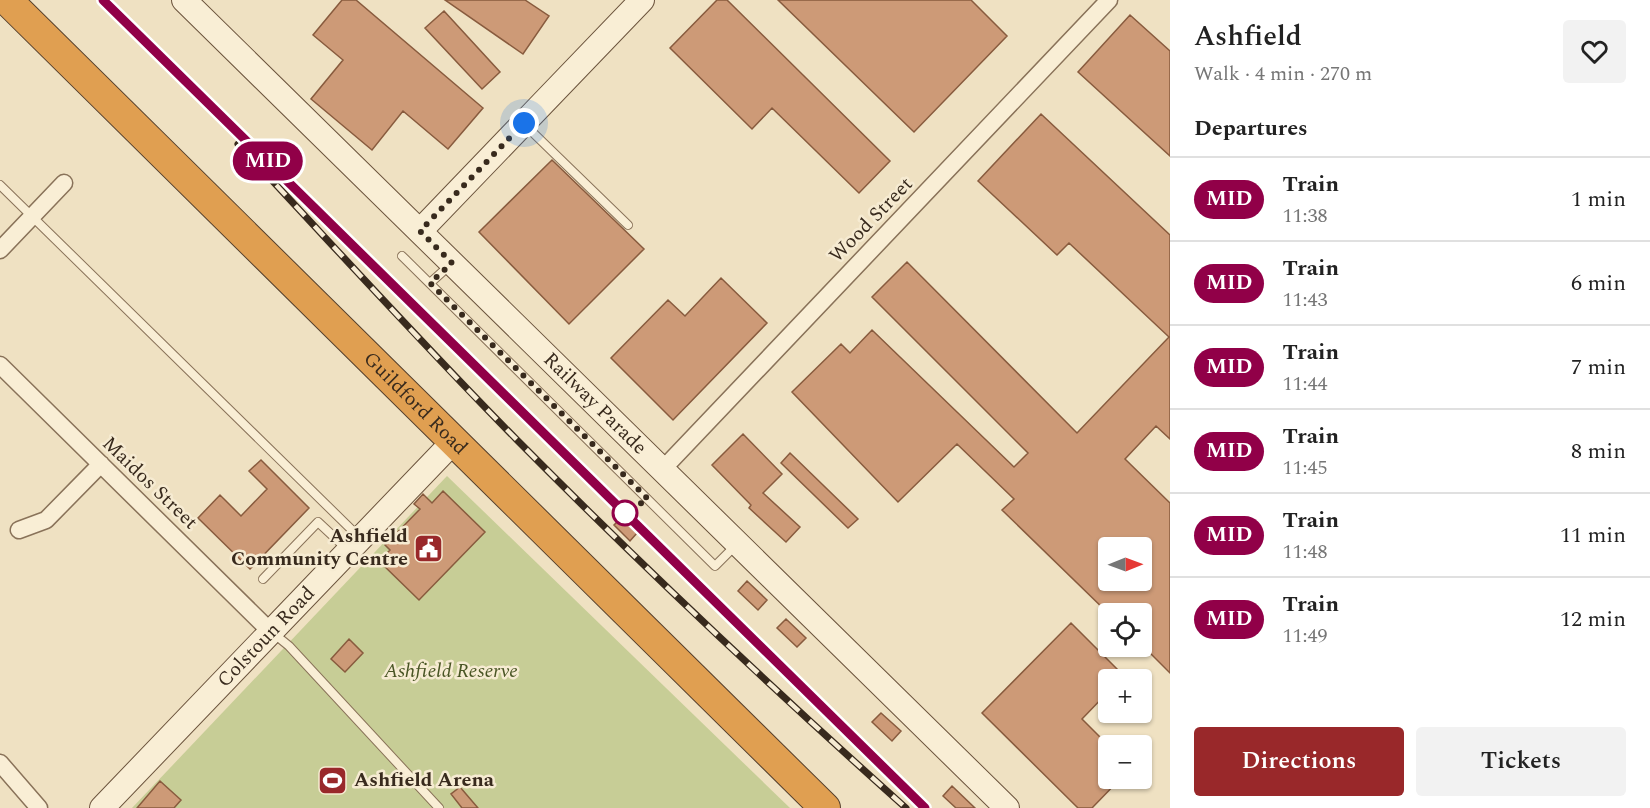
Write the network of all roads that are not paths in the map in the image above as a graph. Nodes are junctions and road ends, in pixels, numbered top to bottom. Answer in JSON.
{"nodes":[{"id":1,"x":7,"y":0,"type":"edge"},
{"id":2,"x":642,"y":0,"type":"edge"},
{"id":3,"x":1109,"y":0,"type":"edge"},
{"id":4,"x":189,"y":2,"type":"edge"},
{"id":5,"x":524,"y":123,"type":"junction"},
{"id":6,"x":64,"y":183,"type":"dead end"},
{"id":7,"x":0,"y":185,"type":"edge"},
{"id":8,"x":32,"y":217,"type":"junction"},
{"id":9,"x":628,"y":225,"type":"dead end"},
{"id":10,"x":420,"y":231,"type":"junction"},
{"id":11,"x":0,"y":250,"type":"edge"},
{"id":12,"x":402,"y":256,"type":"dead end"},
{"id":13,"x":452,"y":263,"type":"junction"},
{"id":14,"x":430,"y":283,"type":"junction"},
{"id":15,"x":0,"y":365,"type":"edge"},
{"id":16,"x":454,"y":441,"type":"junction"},
{"id":17,"x":101,"y":464,"type":"junction"},
{"id":18,"x":663,"y":470,"type":"junction"},
{"id":19,"x":19,"y":530,"type":"dead end"},
{"id":20,"x":737,"y":543,"type":"junction"},
{"id":21,"x":354,"y":544,"type":"junction"},
{"id":22,"x":263,"y":579,"type":"dead end"},
{"id":23,"x":270,"y":631,"type":"junction"},
{"id":24,"x":0,"y":763,"type":"edge"},
{"id":25,"x":39,"y":808,"type":"edge"},
{"id":26,"x":102,"y":808,"type":"edge"},
{"id":27,"x":440,"y":808,"type":"edge"},
{"id":28,"x":825,"y":808,"type":"edge"},
{"id":29,"x":1007,"y":808,"type":"edge"}],
"edges":[{"from":1,"to":16,"type":"highway","name":"Guildford Road"},
{"from":2,"to":5,"type":"street"},
{"from":3,"to":18,"type":"street","name":"Wood Street"},
{"from":4,"to":10,"type":"street","name":"Railway Parade"},
{"from":5,"to":9,"type":"lane"},
{"from":5,"to":10,"type":"street"},
{"from":6,"to":8,"type":"street"},
{"from":7,"to":8,"type":"lane"},
{"from":8,"to":11,"type":"street"},
{"from":8,"to":21,"type":"lane"},
{"from":10,"to":13,"type":"street","name":"Railway Parade"},
{"from":12,"to":14,"type":"lane"},
{"from":13,"to":14,"type":"lane"},
{"from":13,"to":18,"type":"street","name":"Railway Parade"},
{"from":14,"to":20,"type":"lane"},
{"from":15,"to":17,"type":"street","name":"Maidos Street"},
{"from":16,"to":21,"type":"street","name":"Colstoun Road"},
{"from":16,"to":28,"type":"highway","name":"Guildford Road"},
{"from":17,"to":19,"type":"street"},
{"from":17,"to":23,"type":"street","name":"Maidos Street"},
{"from":18,"to":20,"type":"street","name":"Railway Parade"},
{"from":20,"to":29,"type":"street","name":"Railway Parade"},
{"from":21,"to":22,"type":"lane"},
{"from":21,"to":23,"type":"street","name":"Colstoun Road"},
{"from":23,"to":26,"type":"street","name":"Colstoun Road"},
{"from":23,"to":27,"type":"lane"},
{"from":24,"to":25,"type":"street"}]}
